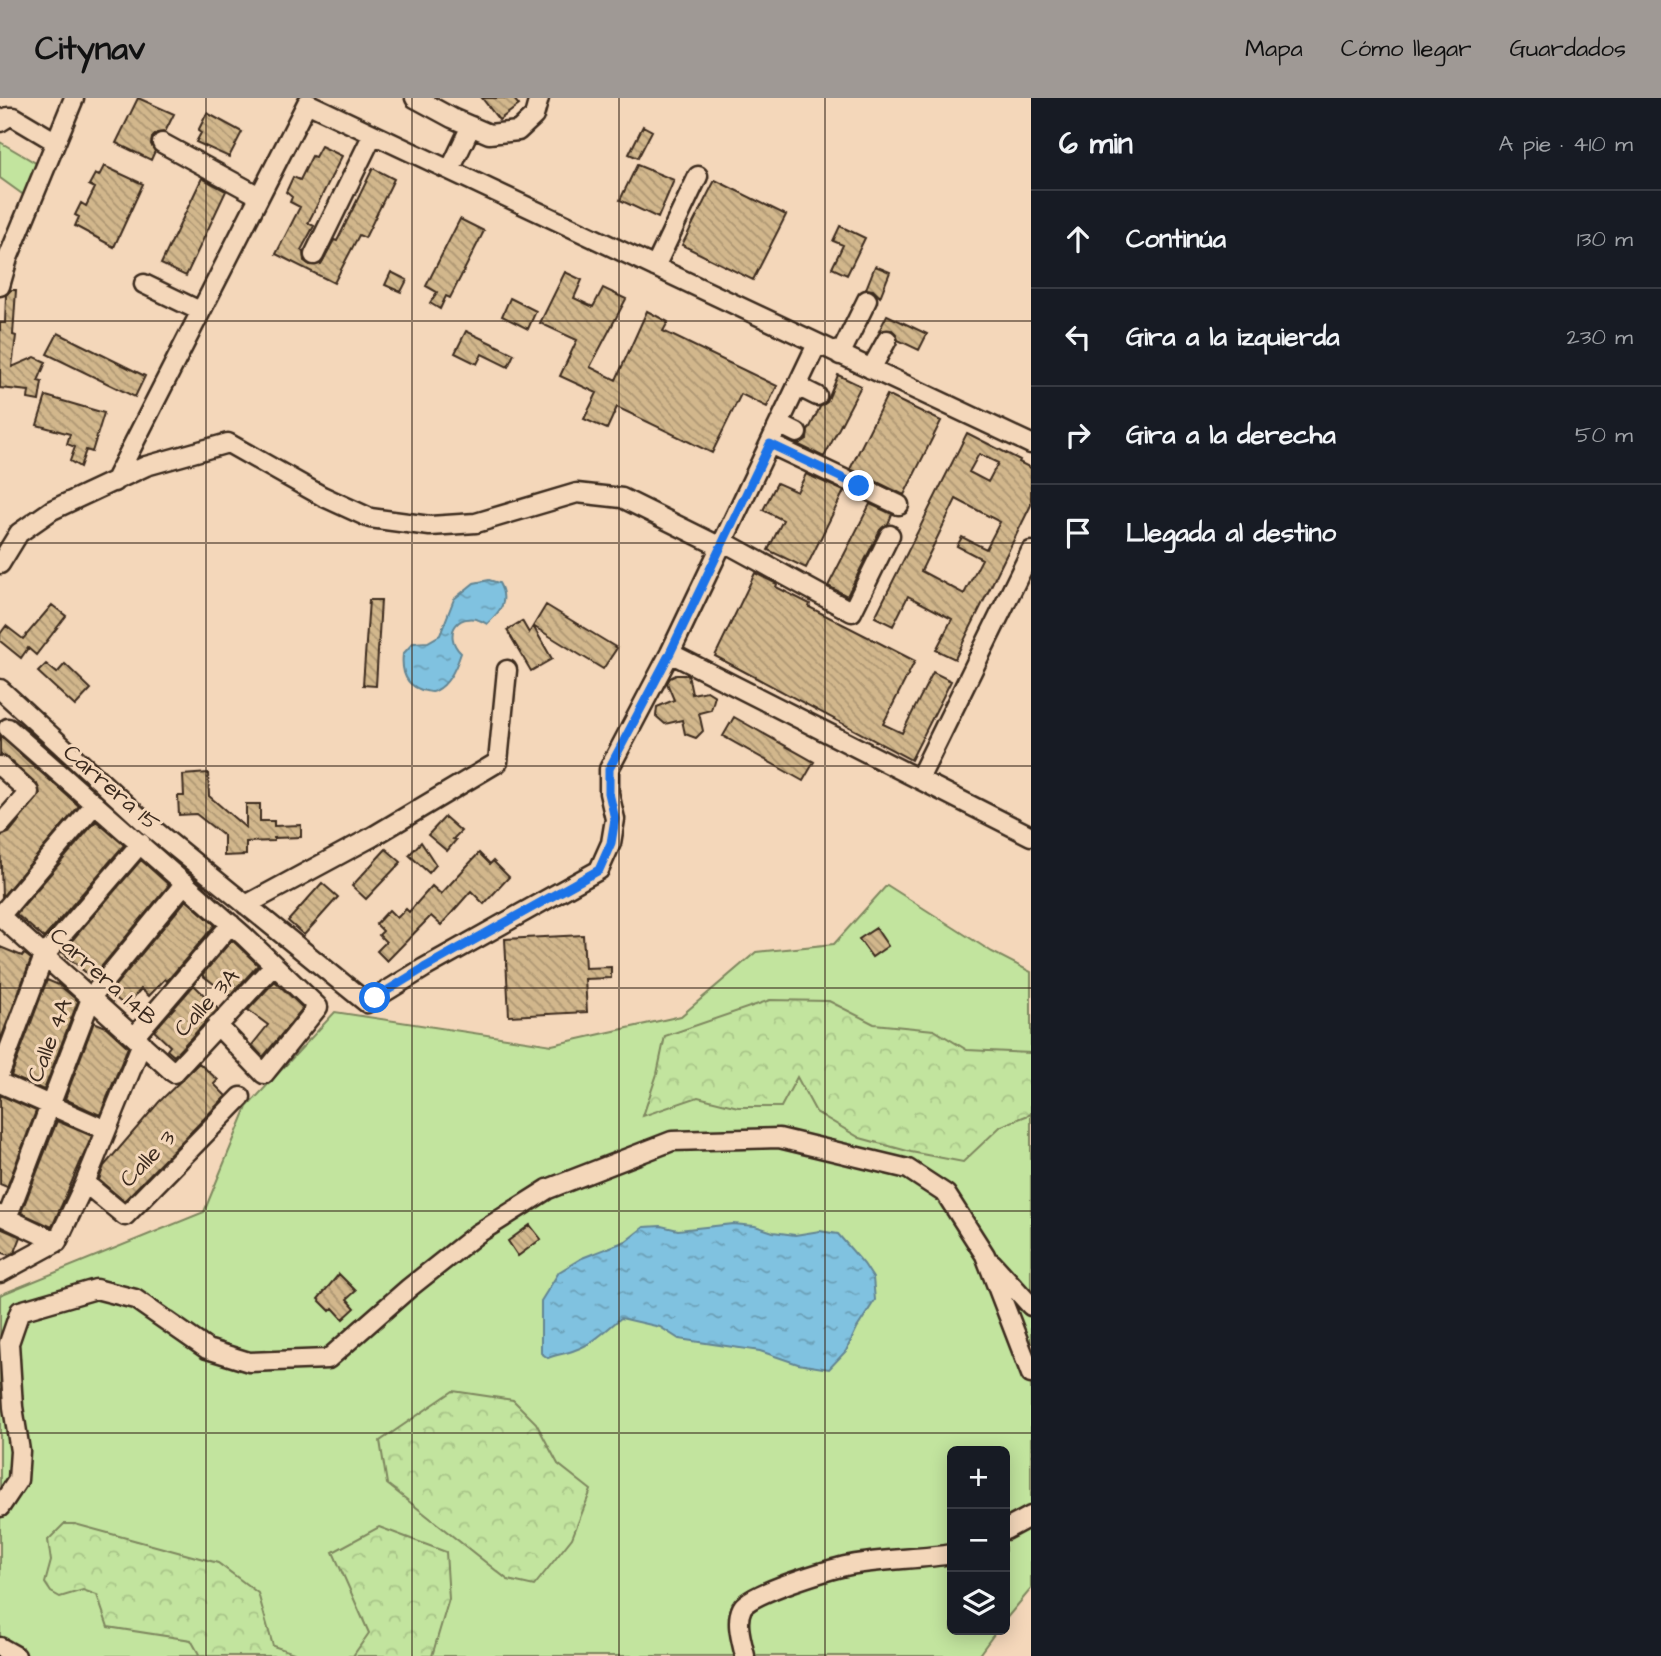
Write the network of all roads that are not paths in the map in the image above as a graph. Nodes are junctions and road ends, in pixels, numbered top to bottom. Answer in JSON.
{"nodes":[{"id":1,"x":74,"y":98,"type":"edge"},
{"id":2,"x":415,"y":98,"type":"edge"},
{"id":3,"x":539,"y":98,"type":"edge"},
{"id":4,"x":0,"y":121,"type":"edge"},
{"id":5,"x":471,"y":126,"type":"junction"},
{"id":6,"x":373,"y":134,"type":"junction"},
{"id":7,"x":56,"y":142,"type":"junction"},
{"id":8,"x":162,"y":143,"type":"dead end"},
{"id":9,"x":450,"y":170,"type":"junction"},
{"id":10,"x":698,"y":176,"type":"dead end"},
{"id":11,"x":259,"y":196,"type":"junction"},
{"id":12,"x":4,"y":255,"type":"edge"},
{"id":13,"x":314,"y":255,"type":"dead end"},
{"id":14,"x":655,"y":267,"type":"junction"},
{"id":15,"x":144,"y":284,"type":"dead end"},
{"id":16,"x":0,"y":286,"type":"edge"},
{"id":17,"x":867,"y":300,"type":"dead end"},
{"id":18,"x":200,"y":312,"type":"junction"},
{"id":19,"x":887,"y":340,"type":"dead end"},
{"id":20,"x":817,"y":344,"type":"junction"},
{"id":21,"x":840,"y":355,"type":"junction"},
{"id":22,"x":870,"y":369,"type":"junction"},
{"id":23,"x":797,"y":386,"type":"junction"},
{"id":24,"x":817,"y":396,"type":"dead end"},
{"id":25,"x":779,"y":424,"type":"junction"},
{"id":26,"x":797,"y":433,"type":"dead end"},
{"id":27,"x":770,"y":444,"type":"junction"},
{"id":28,"x":1031,"y":444,"type":"edge"},
{"id":29,"x":114,"y":482,"type":"junction"},
{"id":30,"x":899,"y":505,"type":"dead end"},
{"id":31,"x":890,"y":535,"type":"dead end"},
{"id":32,"x":722,"y":544,"type":"junction"},
{"id":33,"x":1031,"y":551,"type":"edge"},
{"id":34,"x":0,"y":564,"type":"edge"},
{"id":35,"x":670,"y":653,"type":"junction"},
{"id":36,"x":507,"y":670,"type":"dead end"},
{"id":37,"x":0,"y":689,"type":"edge"},
{"id":38,"x":4,"y":727,"type":"edge"},
{"id":39,"x":0,"y":746,"type":"edge"},
{"id":40,"x":0,"y":766,"type":"edge"},
{"id":41,"x":919,"y":779,"type":"junction"},
{"id":42,"x":95,"y":804,"type":"junction"},
{"id":43,"x":0,"y":825,"type":"edge"},
{"id":44,"x":1031,"y":836,"type":"edge"},
{"id":45,"x":141,"y":844,"type":"junction"},
{"id":46,"x":185,"y":883,"type":"junction"},
{"id":47,"x":246,"y":905,"type":"junction"},
{"id":48,"x":0,"y":916,"type":"edge"},
{"id":49,"x":231,"y":924,"type":"junction"},
{"id":50,"x":44,"y":956,"type":"junction"},
{"id":51,"x":274,"y":965,"type":"junction"},
{"id":52,"x":92,"y":996,"type":"junction"},
{"id":53,"x":217,"y":1026,"type":"junction"},
{"id":54,"x":139,"y":1039,"type":"junction"},
{"id":55,"x":0,"y":1073,"type":"edge"},
{"id":56,"x":174,"y":1073,"type":"joint"},
{"id":57,"x":0,"y":1083,"type":"edge"},
{"id":58,"x":241,"y":1097,"type":"dead end"},
{"id":59,"x":50,"y":1105,"type":"junction"},
{"id":60,"x":106,"y":1130,"type":"junction"},
{"id":61,"x":85,"y":1183,"type":"junction"},
{"id":62,"x":3,"y":1217,"type":"edge"},
{"id":63,"x":57,"y":1242,"type":"junction"},
{"id":64,"x":985,"y":1255,"type":"junction"},
{"id":65,"x":0,"y":1273,"type":"edge"},
{"id":66,"x":1031,"y":1306,"type":"edge"},
{"id":67,"x":1031,"y":1374,"type":"edge"},
{"id":68,"x":0,"y":1507,"type":"edge"},
{"id":69,"x":1031,"y":1516,"type":"edge"},
{"id":70,"x":1010,"y":1527,"type":"edge"},
{"id":71,"x":947,"y":1555,"type":"edge"},
{"id":72,"x":0,"y":1647,"type":"edge"},
{"id":73,"x":16,"y":1656,"type":"edge"},
{"id":74,"x":745,"y":1656,"type":"edge"}],
"edges":[{"from":1,"to":7,"type":"street"},
{"from":2,"to":5,"type":"street"},
{"from":3,"to":5,"type":"street"},
{"from":4,"to":7,"type":"street"},
{"from":5,"to":9,"type":"street"},
{"from":6,"to":9,"type":"street"},
{"from":6,"to":11,"type":"street"},
{"from":6,"to":13,"type":"street"},
{"from":7,"to":12,"type":"street"},
{"from":8,"to":11,"type":"street"},
{"from":9,"to":14,"type":"street"},
{"from":10,"to":14,"type":"street"},
{"from":11,"to":18,"type":"street"},
{"from":12,"to":16,"type":"street"},
{"from":14,"to":20,"type":"street"},
{"from":15,"to":18,"type":"street"},
{"from":17,"to":21,"type":"street"},
{"from":18,"to":29,"type":"street"},
{"from":19,"to":22,"type":"street"},
{"from":20,"to":21,"type":"street"},
{"from":20,"to":23,"type":"street"},
{"from":21,"to":22,"type":"street"},
{"from":22,"to":28,"type":"street"},
{"from":23,"to":24,"type":"street"},
{"from":23,"to":25,"type":"street"},
{"from":25,"to":26,"type":"street"},
{"from":25,"to":27,"type":"street"},
{"from":27,"to":30,"type":"street"},
{"from":27,"to":32,"type":"street"},
{"from":29,"to":32,"type":"street"},
{"from":29,"to":34,"type":"street"},
{"from":31,"to":32,"type":"street"},
{"from":32,"to":35,"type":"street"},
{"from":33,"to":41,"type":"street"},
{"from":35,"to":41,"type":"street"},
{"from":35,"to":47,"type":"street"},
{"from":36,"to":47,"type":"street"},
{"from":37,"to":47,"type":"street"},
{"from":38,"to":39,"type":"street"},
{"from":38,"to":42,"type":"street","name":"Carrera 15"},
{"from":40,"to":43,"type":"street"},
{"from":41,"to":44,"type":"street"},
{"from":42,"to":45,"type":"street","name":"Carrera 15"},
{"from":42,"to":48,"type":"street"},
{"from":45,"to":46,"type":"street","name":"Carrera 15"},
{"from":45,"to":50,"type":"street"},
{"from":46,"to":49,"type":"street","name":"Carrera 15"},
{"from":46,"to":52,"type":"street","name":"Calle 4A"},
{"from":48,"to":50,"type":"street","name":"Carrera 14B"},
{"from":49,"to":51,"type":"street","name":"Carrera 15"},
{"from":49,"to":54,"type":"street"},
{"from":50,"to":52,"type":"street","name":"Carrera 14B"},
{"from":50,"to":55,"type":"street"},
{"from":51,"to":53,"type":"street","name":"Calle 3A"},
{"from":51,"to":53,"type":"street","name":"Carrera 15"},
{"from":52,"to":54,"type":"street","name":"Carrera 14B"},
{"from":52,"to":59,"type":"street","name":"Calle 4A"},
{"from":53,"to":56,"type":"street","name":"Calle 3A"},
{"from":54,"to":56,"type":"street","name":"Carrera 14B"},
{"from":54,"to":60,"type":"street"},
{"from":57,"to":59,"type":"street"},
{"from":58,"to":61,"type":"street","name":"Calle 3"},
{"from":59,"to":60,"type":"street"},
{"from":59,"to":62,"type":"street","name":"Calle 4A"},
{"from":60,"to":61,"type":"street"},
{"from":61,"to":63,"type":"street"},
{"from":62,"to":63,"type":"street"},
{"from":63,"to":65,"type":"street"},
{"from":64,"to":66,"type":"street"},
{"from":64,"to":67,"type":"street"},
{"from":64,"to":68,"type":"street"},
{"from":69,"to":70,"type":"street"},
{"from":71,"to":74,"type":"street"},
{"from":72,"to":73,"type":"street"}]}
